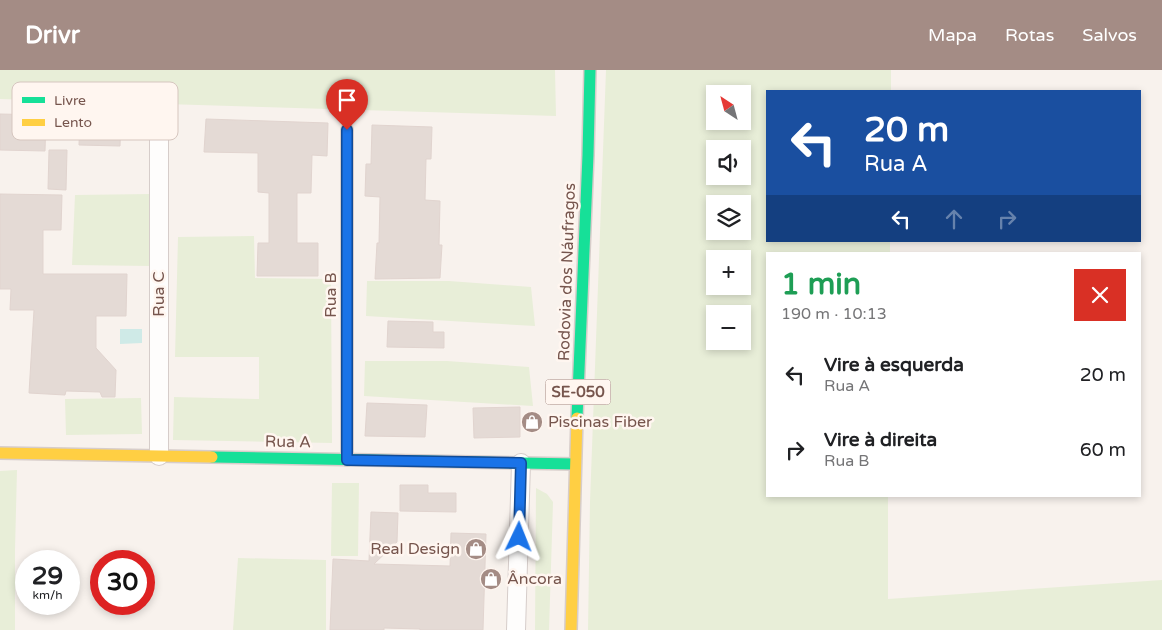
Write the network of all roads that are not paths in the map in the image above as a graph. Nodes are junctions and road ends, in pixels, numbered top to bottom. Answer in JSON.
{"nodes":[{"id":1,"x":579,"y":70,"type":"edge"},
{"id":2,"x":590,"y":70,"type":"edge"},
{"id":3,"x":347,"y":130,"type":"dead end"},
{"id":4,"x":159,"y":140,"type":"edge"},
{"id":5,"x":588,"y":155,"type":"junction"},
{"id":6,"x":0,"y":453,"type":"edge"},
{"id":7,"x":159,"y":456,"type":"junction"},
{"id":8,"x":347,"y":460,"type":"junction"},
{"id":9,"x":521,"y":463,"type":"junction"},
{"id":10,"x":575,"y":464,"type":"junction"},
{"id":11,"x":516,"y":630,"type":"edge"},
{"id":12,"x":571,"y":630,"type":"edge"}],
"edges":[{"from":1,"to":5,"type":"street","number":"SE-050"},
{"from":2,"to":5,"type":"street","number":"SE-050"},
{"from":3,"to":8,"type":"street","name":"Rua B"},
{"from":4,"to":7,"type":"street","name":"Rua C"},
{"from":5,"to":10,"type":"street","name":"Rodovia dos Náufragos","number":"SE-050"},
{"from":6,"to":7,"type":"street","name":"Rua A"},
{"from":7,"to":8,"type":"street","name":"Rua A"},
{"from":8,"to":9,"type":"street","name":"Rua A"},
{"from":9,"to":10,"type":"street","name":"Rua A"},
{"from":9,"to":11,"type":"street"},
{"from":10,"to":12,"type":"street","name":"Rodovia dos Náufragos","number":"SE-050"}]}
